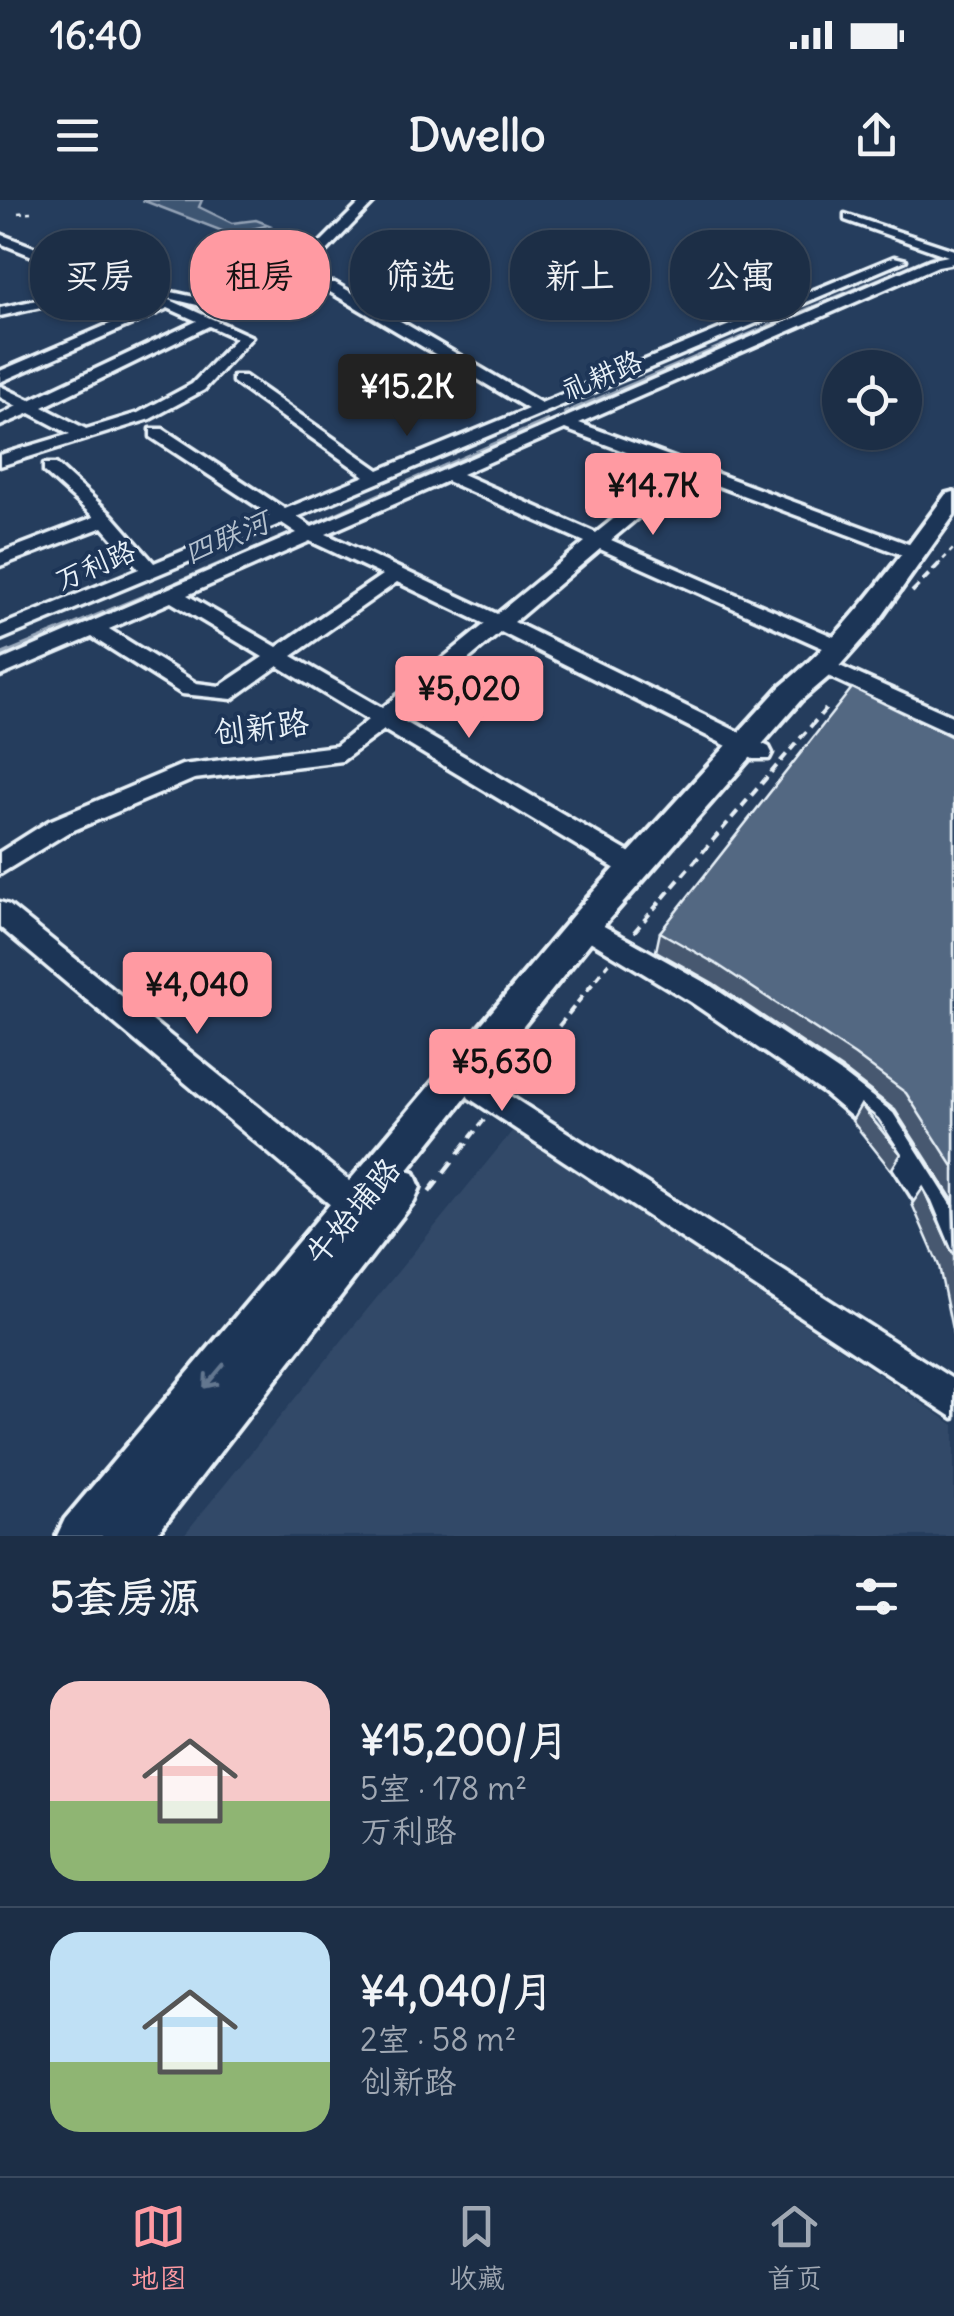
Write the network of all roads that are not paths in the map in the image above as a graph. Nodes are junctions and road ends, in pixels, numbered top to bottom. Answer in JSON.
{"nodes":[{"id":1,"x":370,"y":200,"type":"edge"},
{"id":2,"x":850,"y":217,"type":"dead end"},
{"id":3,"x":0,"y":238,"type":"edge"},
{"id":4,"x":931,"y":246,"type":"junction"},
{"id":5,"x":30,"y":250,"type":"edge"},
{"id":6,"x":954,"y":256,"type":"edge"},
{"id":7,"x":330,"y":286,"type":"dead end"},
{"id":8,"x":170,"y":293,"type":"edge"},
{"id":9,"x":30,"y":305,"type":"edge"},
{"id":10,"x":190,"y":311,"type":"edge"},
{"id":11,"x":0,"y":312,"type":"edge"},
{"id":12,"x":210,"y":320,"type":"joint"},
{"id":13,"x":0,"y":377,"type":"edge"},
{"id":14,"x":239,"y":378,"type":"dead end"},
{"id":15,"x":0,"y":392,"type":"edge"},
{"id":16,"x":30,"y":406,"type":"junction"},
{"id":17,"x":540,"y":409,"type":"junction"},
{"id":18,"x":0,"y":421,"type":"edge"},
{"id":19,"x":562,"y":422,"type":"junction"},
{"id":20,"x":157,"y":433,"type":"dead end"},
{"id":21,"x":85,"y":434,"type":"junction"},
{"id":22,"x":0,"y":461,"type":"edge"},
{"id":23,"x":688,"y":466,"type":"junction"},
{"id":24,"x":50,"y":468,"type":"dead end"},
{"id":25,"x":444,"y":474,"type":"junction"},
{"id":26,"x":378,"y":477,"type":"junction"},
{"id":27,"x":953,"y":501,"type":"edge"},
{"id":28,"x":283,"y":516,"type":"junction"},
{"id":29,"x":106,"y":519,"type":"junction"},
{"id":30,"x":312,"y":535,"type":"junction"},
{"id":31,"x":598,"y":541,"type":"junction"},
{"id":32,"x":916,"y":553,"type":"junction"},
{"id":33,"x":0,"y":560,"type":"edge"},
{"id":34,"x":152,"y":571,"type":"junction"},
{"id":35,"x":396,"y":574,"type":"junction"},
{"id":36,"x":172,"y":595,"type":"junction"},
{"id":37,"x":498,"y":622,"type":"junction"},
{"id":38,"x":94,"y":629,"type":"junction"},
{"id":39,"x":0,"y":634,"type":"edge"},
{"id":40,"x":833,"y":657,"type":"junction"},
{"id":41,"x":276,"y":658,"type":"junction"},
{"id":42,"x":0,"y":669,"type":"edge"},
{"id":43,"x":381,"y":721,"type":"junction"},
{"id":44,"x":954,"y":726,"type":"edge"},
{"id":45,"x":753,"y":749,"type":"junction"},
{"id":46,"x":0,"y":864,"type":"edge"},
{"id":47,"x":635,"y":868,"type":"junction"},
{"id":48,"x":0,"y":912,"type":"edge"},
{"id":49,"x":608,"y":938,"type":"junction"},
{"id":50,"x":493,"y":1091,"type":"junction"},
{"id":51,"x":356,"y":1206,"type":"junction"},
{"id":52,"x":954,"y":1254,"type":"edge"},
{"id":53,"x":954,"y":1400,"type":"edge"},
{"id":54,"x":82,"y":1536,"type":"edge"},
{"id":55,"x":124,"y":1536,"type":"edge"}],
"edges":[{"from":1,"to":8,"type":"street"},
{"from":2,"to":4,"type":"street"},
{"from":3,"to":5,"type":"street"},
{"from":4,"to":6,"type":"street"},
{"from":4,"to":17,"type":"street","name":"万利路"},
{"from":6,"to":19,"type":"street","name":"礼耕路"},
{"from":7,"to":17,"type":"street"},
{"from":9,"to":11,"type":"street"},
{"from":10,"to":13,"type":"street"},
{"from":12,"to":16,"type":"street"},
{"from":12,"to":21,"type":"street"},
{"from":14,"to":26,"type":"street"},
{"from":15,"to":16,"type":"street"},
{"from":16,"to":18,"type":"street"},
{"from":16,"to":21,"type":"street"},
{"from":17,"to":26,"type":"street","name":"万利路"},
{"from":19,"to":23,"type":"street"},
{"from":19,"to":25,"type":"street","name":"礼耕路"},
{"from":20,"to":28,"type":"street"},
{"from":21,"to":22,"type":"street"},
{"from":23,"to":31,"type":"street","name":"创新路"},
{"from":23,"to":32,"type":"street"},
{"from":24,"to":29,"type":"street"},
{"from":25,"to":30,"type":"street","name":"礼耕路"},
{"from":25,"to":31,"type":"street"},
{"from":26,"to":28,"type":"street","name":"万利路"},
{"from":27,"to":32,"type":"main road","name":"牛始埔路"},
{"from":28,"to":30,"type":"street"},
{"from":28,"to":34,"type":"street","name":"万利路"},
{"from":29,"to":33,"type":"street"},
{"from":29,"to":34,"type":"street"},
{"from":30,"to":35,"type":"street"},
{"from":30,"to":36,"type":"street","name":"礼耕路"},
{"from":31,"to":37,"type":"street","name":"创新路"},
{"from":31,"to":40,"type":"street"},
{"from":32,"to":40,"type":"main road","name":"牛始埔路"},
{"from":34,"to":39,"type":"street","name":"万利路"},
{"from":35,"to":37,"type":"street"},
{"from":35,"to":41,"type":"street"},
{"from":36,"to":38,"type":"street","name":"礼耕路"},
{"from":36,"to":41,"type":"street"},
{"from":37,"to":43,"type":"street","name":"创新路"},
{"from":37,"to":45,"type":"street"},
{"from":38,"to":41,"type":"street"},
{"from":38,"to":42,"type":"street","name":"礼耕路"},
{"from":40,"to":44,"type":"street"},
{"from":40,"to":45,"type":"main road","name":"牛始埔路"},
{"from":41,"to":43,"type":"street"},
{"from":43,"to":46,"type":"street","name":"创新路"},
{"from":43,"to":47,"type":"street"},
{"from":45,"to":47,"type":"main road","name":"牛始埔路"},
{"from":45,"to":49,"type":"main road","name":"牛始埔路"},
{"from":47,"to":49,"type":"main road","name":"牛始埔路"},
{"from":48,"to":51,"type":"street"},
{"from":49,"to":50,"type":"main road","name":"牛始埔路"},
{"from":49,"to":51,"type":"main road","name":"牛始埔路"},
{"from":49,"to":52,"type":"street"},
{"from":50,"to":53,"type":"street"},
{"from":50,"to":55,"type":"main road","name":"牛始埔路"},
{"from":51,"to":54,"type":"main road","name":"牛始埔路","one_way":true}]}
